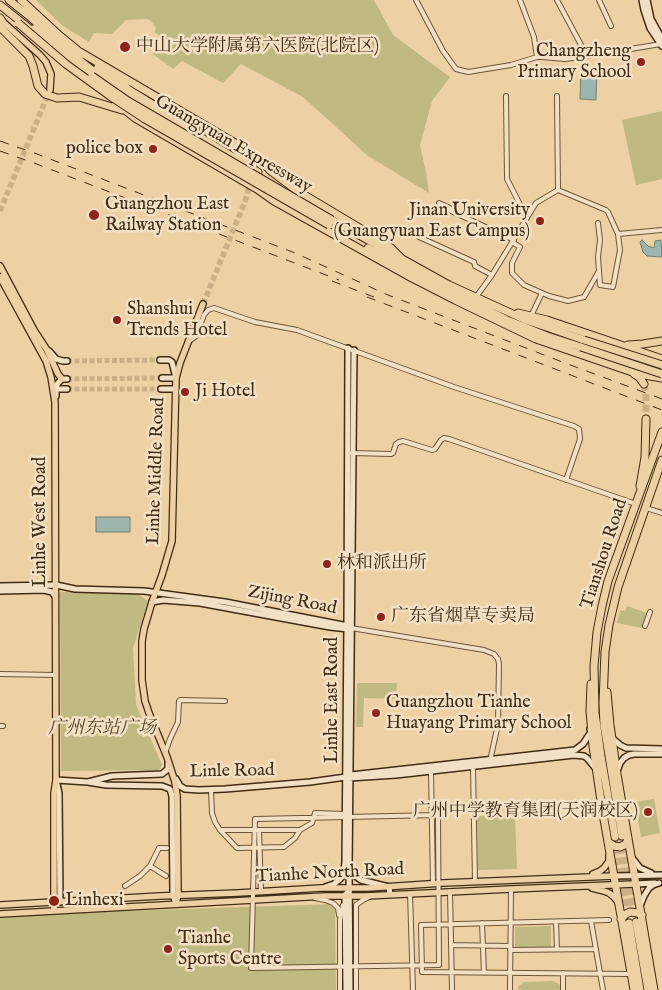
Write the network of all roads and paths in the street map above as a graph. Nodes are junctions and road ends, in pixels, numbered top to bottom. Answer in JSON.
{"nodes":[{"id":1,"x":9,"y":0,"type":"edge"},
{"id":2,"x":21,"y":0,"type":"edge"},
{"id":3,"x":416,"y":0,"type":"edge"},
{"id":4,"x":520,"y":0,"type":"edge"},
{"id":5,"x":557,"y":0,"type":"edge"},
{"id":6,"x":600,"y":0,"type":"edge"},
{"id":7,"x":642,"y":0,"type":"edge"},
{"id":8,"x":647,"y":0,"type":"edge"},
{"id":9,"x":0,"y":1,"type":"edge"},
{"id":10,"x":0,"y":5,"type":"edge"},
{"id":11,"x":0,"y":9,"type":"edge"},
{"id":12,"x":1,"y":22,"type":"edge"},
{"id":13,"x":611,"y":26,"type":"dead end"},
{"id":14,"x":0,"y":32,"type":"edge"},
{"id":15,"x":662,"y":43,"type":"edge"},
{"id":16,"x":29,"y":56,"type":"junction"},
{"id":17,"x":80,"y":56,"type":"junction"},
{"id":18,"x":587,"y":56,"type":"junction"},
{"id":19,"x":537,"y":58,"type":"junction"},
{"id":20,"x":126,"y":87,"type":"joint"},
{"id":21,"x":50,"y":90,"type":"tunnel mouth"},
{"id":22,"x":506,"y":96,"type":"dead end"},
{"id":23,"x":557,"y":96,"type":"dead end"},
{"id":24,"x":126,"y":111,"type":"junction"},
{"id":25,"x":196,"y":130,"type":"tunnel mouth"},
{"id":26,"x":220,"y":134,"type":"junction"},
{"id":27,"x":258,"y":172,"type":"junction"},
{"id":28,"x":257,"y":190,"type":"junction"},
{"id":29,"x":296,"y":190,"type":"junction"},
{"id":30,"x":558,"y":190,"type":"junction"},
{"id":31,"x":274,"y":201,"type":"junction"},
{"id":32,"x":439,"y":203,"type":"dead end"},
{"id":33,"x":527,"y":218,"type":"junction"},
{"id":34,"x":330,"y":223,"type":"junction"},
{"id":35,"x":598,"y":223,"type":"dead end"},
{"id":36,"x":662,"y":230,"type":"edge"},
{"id":37,"x":618,"y":234,"type":"junction"},
{"id":38,"x":419,"y":237,"type":"dead end"},
{"id":39,"x":513,"y":241,"type":"junction"},
{"id":40,"x":403,"y":260,"type":"junction"},
{"id":41,"x":0,"y":266,"type":"edge"},
{"id":42,"x":599,"y":271,"type":"junction"},
{"id":43,"x":492,"y":275,"type":"junction"},
{"id":44,"x":0,"y":277,"type":"edge"},
{"id":45,"x":423,"y":284,"type":"junction"},
{"id":46,"x":542,"y":293,"type":"junction"},
{"id":47,"x":476,"y":297,"type":"junction"},
{"id":48,"x":203,"y":304,"type":"tunnel mouth"},
{"id":49,"x":481,"y":307,"type":"junction"},
{"id":50,"x":504,"y":310,"type":"junction"},
{"id":51,"x":531,"y":316,"type":"junction"},
{"id":52,"x":662,"y":341,"type":"edge"},
{"id":53,"x":188,"y":342,"type":"junction"},
{"id":54,"x":582,"y":344,"type":"junction"},
{"id":55,"x":623,"y":345,"type":"junction"},
{"id":56,"x":351,"y":349,"type":"junction"},
{"id":57,"x":48,"y":350,"type":"junction"},
{"id":58,"x":638,"y":350,"type":"junction"},
{"id":59,"x":662,"y":359,"type":"edge"},
{"id":60,"x":160,"y":360,"type":"tunnel mouth"},
{"id":61,"x":54,"y":365,"type":"junction"},
{"id":62,"x":662,"y":365,"type":"edge"},
{"id":63,"x":629,"y":371,"type":"junction"},
{"id":64,"x":662,"y":374,"type":"edge"},
{"id":65,"x":51,"y":377,"type":"junction"},
{"id":66,"x":162,"y":378,"type":"tunnel mouth"},
{"id":67,"x":176,"y":378,"type":"junction"},
{"id":68,"x":662,"y":378,"type":"edge"},
{"id":69,"x":65,"y":379,"type":"joint"},
{"id":70,"x":644,"y":384,"type":"tunnel mouth"},
{"id":71,"x":67,"y":389,"type":"tunnel mouth"},
{"id":72,"x":161,"y":389,"type":"tunnel mouth"},
{"id":73,"x":176,"y":389,"type":"junction"},
{"id":74,"x":56,"y":390,"type":"junction"},
{"id":75,"x":55,"y":402,"type":"junction"},
{"id":76,"x":646,"y":419,"type":"tunnel mouth"},
{"id":77,"x":662,"y":432,"type":"edge"},
{"id":78,"x":350,"y":453,"type":"junction"},
{"id":79,"x":662,"y":460,"type":"edge"},
{"id":80,"x":662,"y":475,"type":"edge"},
{"id":81,"x":566,"y":480,"type":"junction"},
{"id":82,"x":636,"y":504,"type":"junction"},
{"id":83,"x":646,"y":508,"type":"junction"},
{"id":84,"x":662,"y":513,"type":"edge"},
{"id":85,"x":617,"y":557,"type":"junction"},
{"id":86,"x":627,"y":561,"type":"junction"},
{"id":87,"x":0,"y":586,"type":"edge"},
{"id":88,"x":56,"y":586,"type":"junction"},
{"id":89,"x":0,"y":591,"type":"edge"},
{"id":90,"x":156,"y":594,"type":"junction"},
{"id":91,"x":56,"y":596,"type":"junction"},
{"id":92,"x":152,"y":602,"type":"junction"},
{"id":93,"x":650,"y":612,"type":"dead end"},
{"id":94,"x":645,"y":626,"type":"dead end"},
{"id":95,"x":348,"y":628,"type":"junction"},
{"id":96,"x":594,"y":666,"type":"junction"},
{"id":97,"x":605,"y":670,"type":"junction"},
{"id":98,"x":0,"y":674,"type":"edge"},
{"id":99,"x":56,"y":675,"type":"junction"},
{"id":100,"x":225,"y":701,"type":"dead end"},
{"id":101,"x":590,"y":721,"type":"junction"},
{"id":102,"x":171,"y":735,"type":"junction"},
{"id":103,"x":159,"y":736,"type":"junction"},
{"id":104,"x":612,"y":738,"type":"junction"},
{"id":105,"x":662,"y":749,"type":"edge"},
{"id":106,"x":165,"y":753,"type":"junction"},
{"id":107,"x":662,"y":754,"type":"edge"},
{"id":108,"x":168,"y":760,"type":"junction"},
{"id":109,"x":490,"y":762,"type":"junction"},
{"id":110,"x":473,"y":766,"type":"junction"},
{"id":111,"x":430,"y":771,"type":"junction"},
{"id":112,"x":597,"y":771,"type":"junction"},
{"id":113,"x":617,"y":774,"type":"junction"},
{"id":114,"x":349,"y":777,"type":"junction"},
{"id":115,"x":56,"y":780,"type":"junction"},
{"id":116,"x":88,"y":782,"type":"junction"},
{"id":117,"x":211,"y":790,"type":"junction"},
{"id":118,"x":172,"y":796,"type":"joint"},
{"id":119,"x":346,"y":814,"type":"junction"},
{"id":120,"x":255,"y":819,"type":"joint"},
{"id":121,"x":220,"y":830,"type":"junction"},
{"id":122,"x":259,"y":830,"type":"junction"},
{"id":123,"x":300,"y":830,"type":"junction"},
{"id":124,"x":618,"y":838,"type":"junction"},
{"id":125,"x":167,"y":848,"type":"dead end"},
{"id":126,"x":259,"y":848,"type":"junction"},
{"id":127,"x":631,"y":856,"type":"junction"},
{"id":128,"x":150,"y":866,"type":"junction"},
{"id":129,"x":349,"y":869,"type":"junction"},
{"id":130,"x":634,"y":875,"type":"junction"},
{"id":131,"x":659,"y":875,"type":"edge"},
{"id":132,"x":166,"y":876,"type":"dead end"},
{"id":133,"x":614,"y":876,"type":"junction"},
{"id":134,"x":581,"y":877,"type":"junction"},
{"id":135,"x":474,"y":882,"type":"junction"},
{"id":136,"x":661,"y":883,"type":"edge"},
{"id":137,"x":433,"y":884,"type":"junction"},
{"id":138,"x":635,"y":884,"type":"junction"},
{"id":139,"x":616,"y":885,"type":"junction"},
{"id":140,"x":124,"y":886,"type":"dead end"},
{"id":141,"x":580,"y":886,"type":"junction"},
{"id":142,"x":388,"y":887,"type":"junction"},
{"id":143,"x":321,"y":888,"type":"junction"},
{"id":144,"x":350,"y":888,"type":"junction"},
{"id":145,"x":511,"y":888,"type":"junction"},
{"id":146,"x":261,"y":892,"type":"junction"},
{"id":147,"x":450,"y":892,"type":"junction"},
{"id":148,"x":410,"y":893,"type":"junction"},
{"id":149,"x":390,"y":894,"type":"junction"},
{"id":150,"x":176,"y":895,"type":"junction"},
{"id":151,"x":348,"y":895,"type":"junction"},
{"id":152,"x":375,"y":895,"type":"junction"},
{"id":153,"x":306,"y":897,"type":"junction"},
{"id":154,"x":57,"y":902,"type":"junction"},
{"id":155,"x":176,"y":904,"type":"junction"},
{"id":156,"x":619,"y":904,"type":"junction"},
{"id":157,"x":0,"y":905,"type":"edge"},
{"id":158,"x":356,"y":905,"type":"junction"},
{"id":159,"x":640,"y":906,"type":"junction"},
{"id":160,"x":54,"y":911,"type":"junction"},
{"id":161,"x":0,"y":914,"type":"edge"},
{"id":162,"x":350,"y":914,"type":"junction"},
{"id":163,"x":642,"y":915,"type":"junction"},
{"id":164,"x":621,"y":919,"type":"junction"},
{"id":165,"x":340,"y":920,"type":"junction"},
{"id":166,"x":609,"y":920,"type":"dead end"},
{"id":167,"x":591,"y":921,"type":"junction"},
{"id":168,"x":556,"y":922,"type":"junction"},
{"id":169,"x":482,"y":923,"type":"junction"},
{"id":170,"x":510,"y":923,"type":"junction"},
{"id":171,"x":451,"y":924,"type":"junction"},
{"id":172,"x":452,"y":945,"type":"junction"},
{"id":173,"x":483,"y":945,"type":"junction"},
{"id":174,"x":421,"y":946,"type":"junction"},
{"id":175,"x":412,"y":947,"type":"junction"},
{"id":176,"x":510,"y":948,"type":"junction"},
{"id":177,"x":556,"y":949,"type":"junction"},
{"id":178,"x":596,"y":949,"type":"junction"},
{"id":179,"x":452,"y":972,"type":"junction"},
{"id":180,"x":484,"y":973,"type":"junction"},
{"id":181,"x":510,"y":973,"type":"junction"},
{"id":182,"x":563,"y":974,"type":"junction"},
{"id":183,"x":600,"y":974,"type":"junction"},
{"id":184,"x":631,"y":974,"type":"junction"},
{"id":185,"x":340,"y":990,"type":"edge"},
{"id":186,"x":346,"y":990,"type":"edge"},
{"id":187,"x":350,"y":990,"type":"edge"},
{"id":188,"x":356,"y":990,"type":"edge"},
{"id":189,"x":413,"y":990,"type":"edge"},
{"id":190,"x":452,"y":990,"type":"edge"},
{"id":191,"x":510,"y":990,"type":"edge"},
{"id":192,"x":563,"y":990,"type":"edge"},
{"id":193,"x":603,"y":990,"type":"edge"},
{"id":194,"x":634,"y":990,"type":"edge"},
{"id":195,"x":640,"y":990,"type":"edge"},
{"id":196,"x":648,"y":990,"type":"edge"},
{"id":197,"x":654,"y":990,"type":"edge"}],
"edges":[{"from":1,"to":17,"type":"highway"},
{"from":2,"to":17,"type":"highway"},
{"from":3,"to":19,"type":"street"},
{"from":4,"to":19,"type":"street"},
{"from":5,"to":18,"type":"street"},
{"from":6,"to":13,"type":"street"},
{"from":7,"to":15,"type":"street"},
{"from":8,"to":15,"type":"street"},
{"from":9,"to":34,"type":"highway","name":"Guangyuan Expressway","bridge":true},
{"from":10,"to":24,"type":"highway"},
{"from":11,"to":34,"type":"highway","name":"Guangyuan Expressway","bridge":true},
{"from":12,"to":16,"type":"highway"},
{"from":12,"to":21,"type":"main road"},
{"from":14,"to":16,"type":"highway"},
{"from":15,"to":18,"type":"street"},
{"from":16,"to":24,"type":"highway"},
{"from":17,"to":20,"type":"highway"},
{"from":17,"to":26,"type":"highway"},
{"from":17,"to":27,"type":"highway"},
{"from":18,"to":19,"type":"street"},
{"from":20,"to":25,"type":"main road"},
{"from":22,"to":33,"type":"street"},
{"from":23,"to":30,"type":"street"},
{"from":24,"to":28,"type":"highway"},
{"from":26,"to":27,"type":"highway"},
{"from":26,"to":29,"type":"highway"},
{"from":27,"to":28,"type":"highway"},
{"from":28,"to":31,"type":"highway"},
{"from":29,"to":31,"type":"highway"},
{"from":29,"to":40,"type":"highway"},
{"from":30,"to":33,"type":"street"},
{"from":30,"to":37,"type":"street"},
{"from":31,"to":45,"type":"highway"},
{"from":32,"to":39,"type":"street"},
{"from":33,"to":39,"type":"street"},
{"from":34,"to":40,"type":"highway","name":"Guangyuan Expressway"},
{"from":34,"to":49,"type":"highway","name":"Guangyuan Expressway"},
{"from":35,"to":42,"type":"street"},
{"from":36,"to":37,"type":"street"},
{"from":37,"to":42,"type":"street"},
{"from":38,"to":43,"type":"street"},
{"from":39,"to":43,"type":"street"},
{"from":39,"to":46,"type":"street"},
{"from":40,"to":47,"type":"highway","name":"Guangyuan Expressway"},
{"from":41,"to":57,"type":"main road"},
{"from":42,"to":46,"type":"street"},
{"from":43,"to":47,"type":"street"},
{"from":44,"to":65,"type":"main road","name":"Linhe West Road"},
{"from":45,"to":49,"type":"highway"},
{"from":45,"to":63,"type":"highway"},
{"from":46,"to":51,"type":"street"},
{"from":47,"to":50,"type":"highway","name":"Guangyuan Expressway"},
{"from":48,"to":53,"type":"main road","name":"Linhe Middle Road"},
{"from":49,"to":54,"type":"highway","name":"Guangyuan Expressway"},
{"from":50,"to":51,"type":"highway"},
{"from":50,"to":54,"type":"highway","name":"Guangyuan Expressway"},
{"from":51,"to":55,"type":"highway"},
{"from":52,"to":55,"type":"highway"},
{"from":53,"to":56,"type":"street"},
{"from":53,"to":67,"type":"main road","name":"Linhe Middle Road"},
{"from":54,"to":62,"type":"highway","name":"Guangyuan Expressway","bridge":true},
{"from":54,"to":64,"type":"highway","name":"Guangyuan Expressway","bridge":true},
{"from":55,"to":58,"type":"highway"},
{"from":56,"to":78,"type":"street","name":"Linhe East Road"},
{"from":56,"to":81,"type":"street"},
{"from":57,"to":61,"type":"main road"},
{"from":57,"to":61,"type":"street"},
{"from":58,"to":59,"type":"highway"},
{"from":58,"to":63,"type":"highway"},
{"from":60,"to":67,"type":"street"},
{"from":61,"to":65,"type":"street"},
{"from":61,"to":69,"type":"main road"},
{"from":63,"to":68,"type":"highway"},
{"from":63,"to":70,"type":"highway"},
{"from":65,"to":75,"type":"main road","name":"Linhe West Road"},
{"from":66,"to":67,"type":"street"},
{"from":67,"to":73,"type":"main road","name":"Linhe Middle Road"},
{"from":69,"to":74,"type":"street"},
{"from":71,"to":74,"type":"street"},
{"from":72,"to":73,"type":"street"},
{"from":73,"to":90,"type":"main road","name":"Linhe Middle Road"},
{"from":74,"to":75,"type":"street"},
{"from":75,"to":88,"type":"main road","name":"Linhe West Road"},
{"from":76,"to":82,"type":"highway"},
{"from":77,"to":82,"type":"highway","name":"Tianshou Road"},
{"from":78,"to":81,"type":"street"},
{"from":78,"to":95,"type":"street","name":"Linhe East Road"},
{"from":79,"to":83,"type":"highway","name":"Tianshou Road"},
{"from":80,"to":83,"type":"highway"},
{"from":81,"to":82,"type":"street"},
{"from":82,"to":85,"type":"highway","name":"Tianshou Road"},
{"from":83,"to":84,"type":"street"},
{"from":83,"to":86,"type":"highway","name":"Tianshou Road"},
{"from":85,"to":86,"type":"highway"},
{"from":85,"to":96,"type":"highway","name":"Tianshou Road"},
{"from":86,"to":97,"type":"highway","name":"Tianshou Road"},
{"from":87,"to":88,"type":"street","name":"Zijing Road"},
{"from":88,"to":90,"type":"street","name":"Zijing Road"},
{"from":88,"to":91,"type":"main road","name":"Linhe West Road"},
{"from":89,"to":91,"type":"street"},
{"from":90,"to":92,"type":"main road","name":"Linhe Middle Road"},
{"from":90,"to":95,"type":"street","name":"Zijing Road"},
{"from":91,"to":99,"type":"main road","name":"Linhe West Road"},
{"from":92,"to":95,"type":"street","name":"Zijing Road"},
{"from":92,"to":103,"type":"main road","name":"Linhe Middle Road"},
{"from":93,"to":94,"type":"street"},
{"from":95,"to":109,"type":"street"},
{"from":95,"to":114,"type":"street","name":"Linhe East Road"},
{"from":96,"to":101,"type":"highway"},
{"from":96,"to":124,"type":"highway","name":"Tianshou Road"},
{"from":97,"to":104,"type":"highway"},
{"from":97,"to":124,"type":"highway","name":"Tianshou Road"},
{"from":98,"to":99,"type":"street"},
{"from":99,"to":115,"type":"main road","name":"Linhe West Road"},
{"from":100,"to":102,"type":"street"},
{"from":101,"to":109,"type":"street","name":"Linle Road"},
{"from":101,"to":112,"type":"highway"},
{"from":102,"to":103,"type":"street"},
{"from":102,"to":106,"type":"street"},
{"from":103,"to":106,"type":"main road","name":"Linhe Middle Road"},
{"from":104,"to":105,"type":"street"},
{"from":104,"to":113,"type":"highway"},
{"from":106,"to":108,"type":"main road","name":"Linhe Middle Road"},
{"from":107,"to":113,"type":"street"},
{"from":108,"to":116,"type":"street","name":"Linle Road"},
{"from":108,"to":117,"type":"street","name":"Linle Road"},
{"from":108,"to":150,"type":"main road","name":"Linhe Middle Road"},
{"from":109,"to":110,"type":"street","name":"Linle Road"},
{"from":109,"to":112,"type":"street","name":"Linle Road"},
{"from":109,"to":114,"type":"street","name":"Linle Road"},
{"from":110,"to":111,"type":"street","name":"Linle Road"},
{"from":110,"to":135,"type":"street"},
{"from":111,"to":114,"type":"street","name":"Linle Road"},
{"from":111,"to":137,"type":"street"},
{"from":112,"to":124,"type":"highway"},
{"from":113,"to":124,"type":"highway"},
{"from":114,"to":117,"type":"street","name":"Linle Road"},
{"from":114,"to":119,"type":"street","name":"Linhe East Road"},
{"from":114,"to":129,"type":"street","name":"Linhe East Road"},
{"from":115,"to":116,"type":"street","name":"Linle Road"},
{"from":115,"to":154,"type":"main road","name":"Linhe West Road"},
{"from":116,"to":118,"type":"street","name":"Linle Road"},
{"from":117,"to":121,"type":"street"},
{"from":118,"to":150,"type":"street","name":"Linhe Middle Road"},
{"from":119,"to":123,"type":"street"},
{"from":119,"to":143,"type":"street","name":"Linhe East Road"},
{"from":120,"to":120,"type":"street"},
{"from":121,"to":122,"type":"street"},
{"from":121,"to":126,"type":"street"},
{"from":122,"to":123,"type":"street"},
{"from":122,"to":126,"type":"street"},
{"from":123,"to":126,"type":"street"},
{"from":124,"to":127,"type":"highway"},
{"from":124,"to":133,"type":"highway"},
{"from":124,"to":134,"type":"main road"},
{"from":125,"to":128,"type":"street"},
{"from":126,"to":146,"type":"street"},
{"from":127,"to":130,"type":"highway"},
{"from":127,"to":131,"type":"street"},
{"from":128,"to":132,"type":"street"},
{"from":128,"to":140,"type":"street"},
{"from":129,"to":142,"type":"street"},
{"from":129,"to":144,"type":"street","name":"Linhe East Road"},
{"from":130,"to":131,"type":"street","name":"Tianhe North Road"},
{"from":130,"to":133,"type":"street","name":"Tianhe North Road"},
{"from":130,"to":138,"type":"highway"},
{"from":133,"to":134,"type":"main road","name":"Tianhe North Road"},
{"from":133,"to":139,"type":"highway"},
{"from":134,"to":135,"type":"main road","name":"Tianhe North Road"},
{"from":135,"to":137,"type":"main road","name":"Tianhe North Road"},
{"from":136,"to":138,"type":"street","name":"Tianhe North Road"},
{"from":136,"to":159,"type":"street"},
{"from":137,"to":142,"type":"main road","name":"Tianhe North Road"},
{"from":138,"to":139,"type":"main road","name":"Tianhe North Road"},
{"from":138,"to":159,"type":"highway"},
{"from":139,"to":141,"type":"main road","name":"Tianhe North Road"},
{"from":139,"to":156,"type":"highway"},
{"from":141,"to":145,"type":"main road","name":"Tianhe North Road"},
{"from":141,"to":156,"type":"main road"},
{"from":142,"to":144,"type":"main road","name":"Tianhe North Road"},
{"from":142,"to":149,"type":"street"},
{"from":143,"to":144,"type":"main road","name":"Tianhe North Road"},
{"from":143,"to":146,"type":"main road","name":"Tianhe North Road"},
{"from":144,"to":151,"type":"street","name":"Linhe East Road"},
{"from":145,"to":147,"type":"main road","name":"Tianhe North Road"},
{"from":145,"to":170,"type":"street"},
{"from":146,"to":150,"type":"main road","name":"Tianhe North Road"},
{"from":147,"to":148,"type":"main road","name":"Tianhe North Road"},
{"from":147,"to":171,"type":"street"},
{"from":148,"to":149,"type":"main road","name":"Tianhe North Road"},
{"from":148,"to":175,"type":"street"},
{"from":149,"to":152,"type":"main road","name":"Tianhe North Road"},
{"from":150,"to":154,"type":"main road","name":"Tianhe North Road"},
{"from":150,"to":155,"type":"main road","name":"Linhe Middle Road"},
{"from":151,"to":152,"type":"main road","name":"Tianhe North Road"},
{"from":151,"to":153,"type":"main road","name":"Tianhe North Road"},
{"from":151,"to":162,"type":"street"},
{"from":151,"to":165,"type":"street"},
{"from":151,"to":186,"type":"street"},
{"from":152,"to":158,"type":"street"},
{"from":153,"to":155,"type":"main road","name":"Tianhe North Road"},
{"from":153,"to":165,"type":"street"},
{"from":154,"to":157,"type":"main road","name":"Tianhe North Road"},
{"from":154,"to":160,"type":"main road","name":"Linhe West Road"},
{"from":155,"to":160,"type":"main road","name":"Tianhe North Road"},
{"from":156,"to":164,"type":"highway"},
{"from":158,"to":162,"type":"street"},
{"from":158,"to":188,"type":"street"},
{"from":159,"to":163,"type":"highway"},
{"from":160,"to":161,"type":"main road","name":"Tianhe North Road"},
{"from":162,"to":187,"type":"street"},
{"from":163,"to":164,"type":"highway"},
{"from":163,"to":197,"type":"highway"},
{"from":164,"to":184,"type":"highway"},
{"from":165,"to":185,"type":"street"},
{"from":166,"to":167,"type":"street"},
{"from":167,"to":168,"type":"street"},
{"from":167,"to":178,"type":"street"},
{"from":168,"to":170,"type":"street"},
{"from":168,"to":177,"type":"street"},
{"from":169,"to":170,"type":"street"},
{"from":169,"to":171,"type":"street"},
{"from":169,"to":173,"type":"street"},
{"from":170,"to":176,"type":"street"},
{"from":171,"to":172,"type":"street"},
{"from":171,"to":174,"type":"street"},
{"from":172,"to":173,"type":"street"},
{"from":172,"to":179,"type":"street"},
{"from":173,"to":176,"type":"street"},
{"from":173,"to":180,"type":"street"},
{"from":174,"to":175,"type":"street"},
{"from":174,"to":179,"type":"street"},
{"from":175,"to":189,"type":"street"},
{"from":176,"to":177,"type":"street"},
{"from":176,"to":181,"type":"street"},
{"from":177,"to":178,"type":"street"},
{"from":178,"to":183,"type":"street"},
{"from":179,"to":180,"type":"street"},
{"from":179,"to":190,"type":"street"},
{"from":180,"to":181,"type":"street"},
{"from":181,"to":182,"type":"street"},
{"from":181,"to":191,"type":"street"},
{"from":182,"to":183,"type":"street"},
{"from":182,"to":192,"type":"street"},
{"from":183,"to":184,"type":"street"},
{"from":183,"to":193,"type":"street"},
{"from":184,"to":194,"type":"highway"},
{"from":195,"to":196,"type":"highway"}]}
